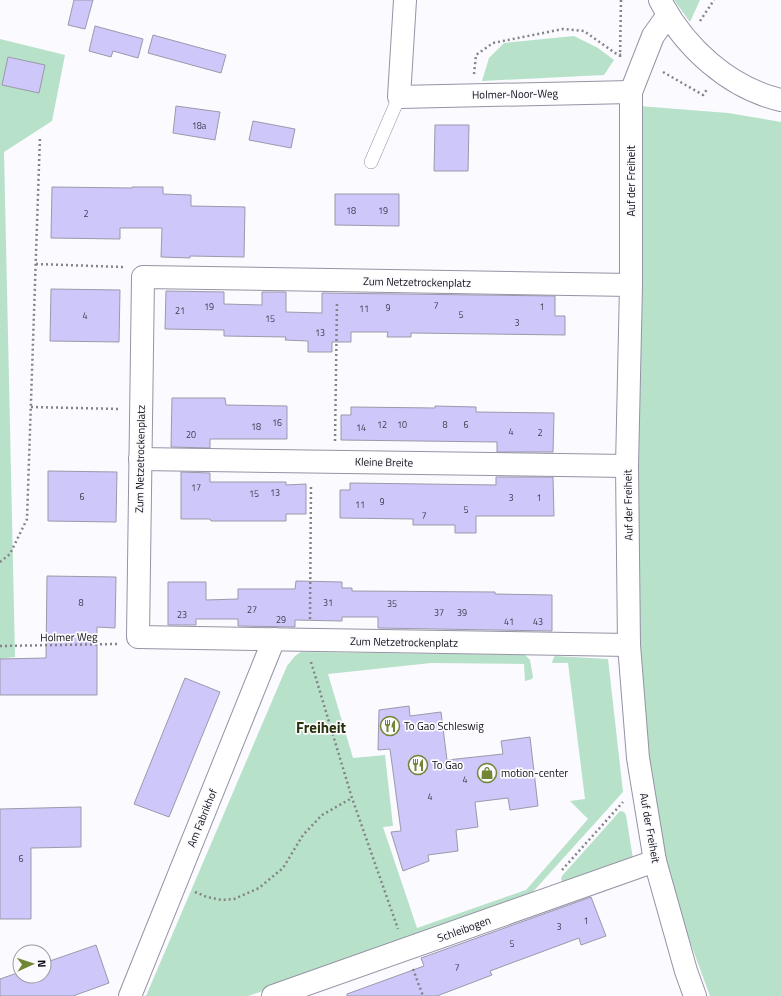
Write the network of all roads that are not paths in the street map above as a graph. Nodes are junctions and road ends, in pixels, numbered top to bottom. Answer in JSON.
{"nodes":[{"id":1,"x":405,"y":0,"type":"edge"},
{"id":2,"x":664,"y":8,"type":"edge"},
{"id":3,"x":631,"y":92,"type":"junction"},
{"id":4,"x":399,"y":96,"type":"junction"},
{"id":5,"x":781,"y":100,"type":"edge"},
{"id":6,"x":371,"y":162,"type":"dead end"},
{"id":7,"x":631,"y":285,"type":"junction"},
{"id":8,"x":140,"y":459,"type":"junction"},
{"id":9,"x":627,"y":466,"type":"junction"},
{"id":10,"x":274,"y":639,"type":"junction"},
{"id":11,"x":630,"y":646,"type":"junction"},
{"id":12,"x":655,"y":861,"type":"junction"},
{"id":13,"x":130,"y":996,"type":"edge"},
{"id":14,"x":273,"y":996,"type":"edge"},
{"id":15,"x":695,"y":996,"type":"edge"}],
"edges":[{"from":1,"to":4,"type":"street"},
{"from":2,"to":3,"type":"street","name":"Auf der Freiheit"},
{"from":2,"to":5,"type":"street"},
{"from":3,"to":4,"type":"street","name":"Holmer-Noor-Weg"},
{"from":3,"to":7,"type":"street","name":"Auf der Freiheit"},
{"from":4,"to":6,"type":"lane"},
{"from":7,"to":8,"type":"street","name":"Zum Netzetrockenplatz"},
{"from":7,"to":9,"type":"street","name":"Auf der Freiheit"},
{"from":8,"to":9,"type":"street","name":"Kleine Breite"},
{"from":8,"to":10,"type":"street","name":"Zum Netzetrockenplatz"},
{"from":9,"to":11,"type":"street","name":"Auf der Freiheit"},
{"from":10,"to":11,"type":"street","name":"Zum Netzetrockenplatz"},
{"from":10,"to":13,"type":"street","name":"Am Fabrikhof"},
{"from":11,"to":12,"type":"street","name":"Auf der Freiheit"},
{"from":12,"to":14,"type":"street","name":"Schleibogen"},
{"from":12,"to":15,"type":"street","name":"Auf der Freiheit"}]}
